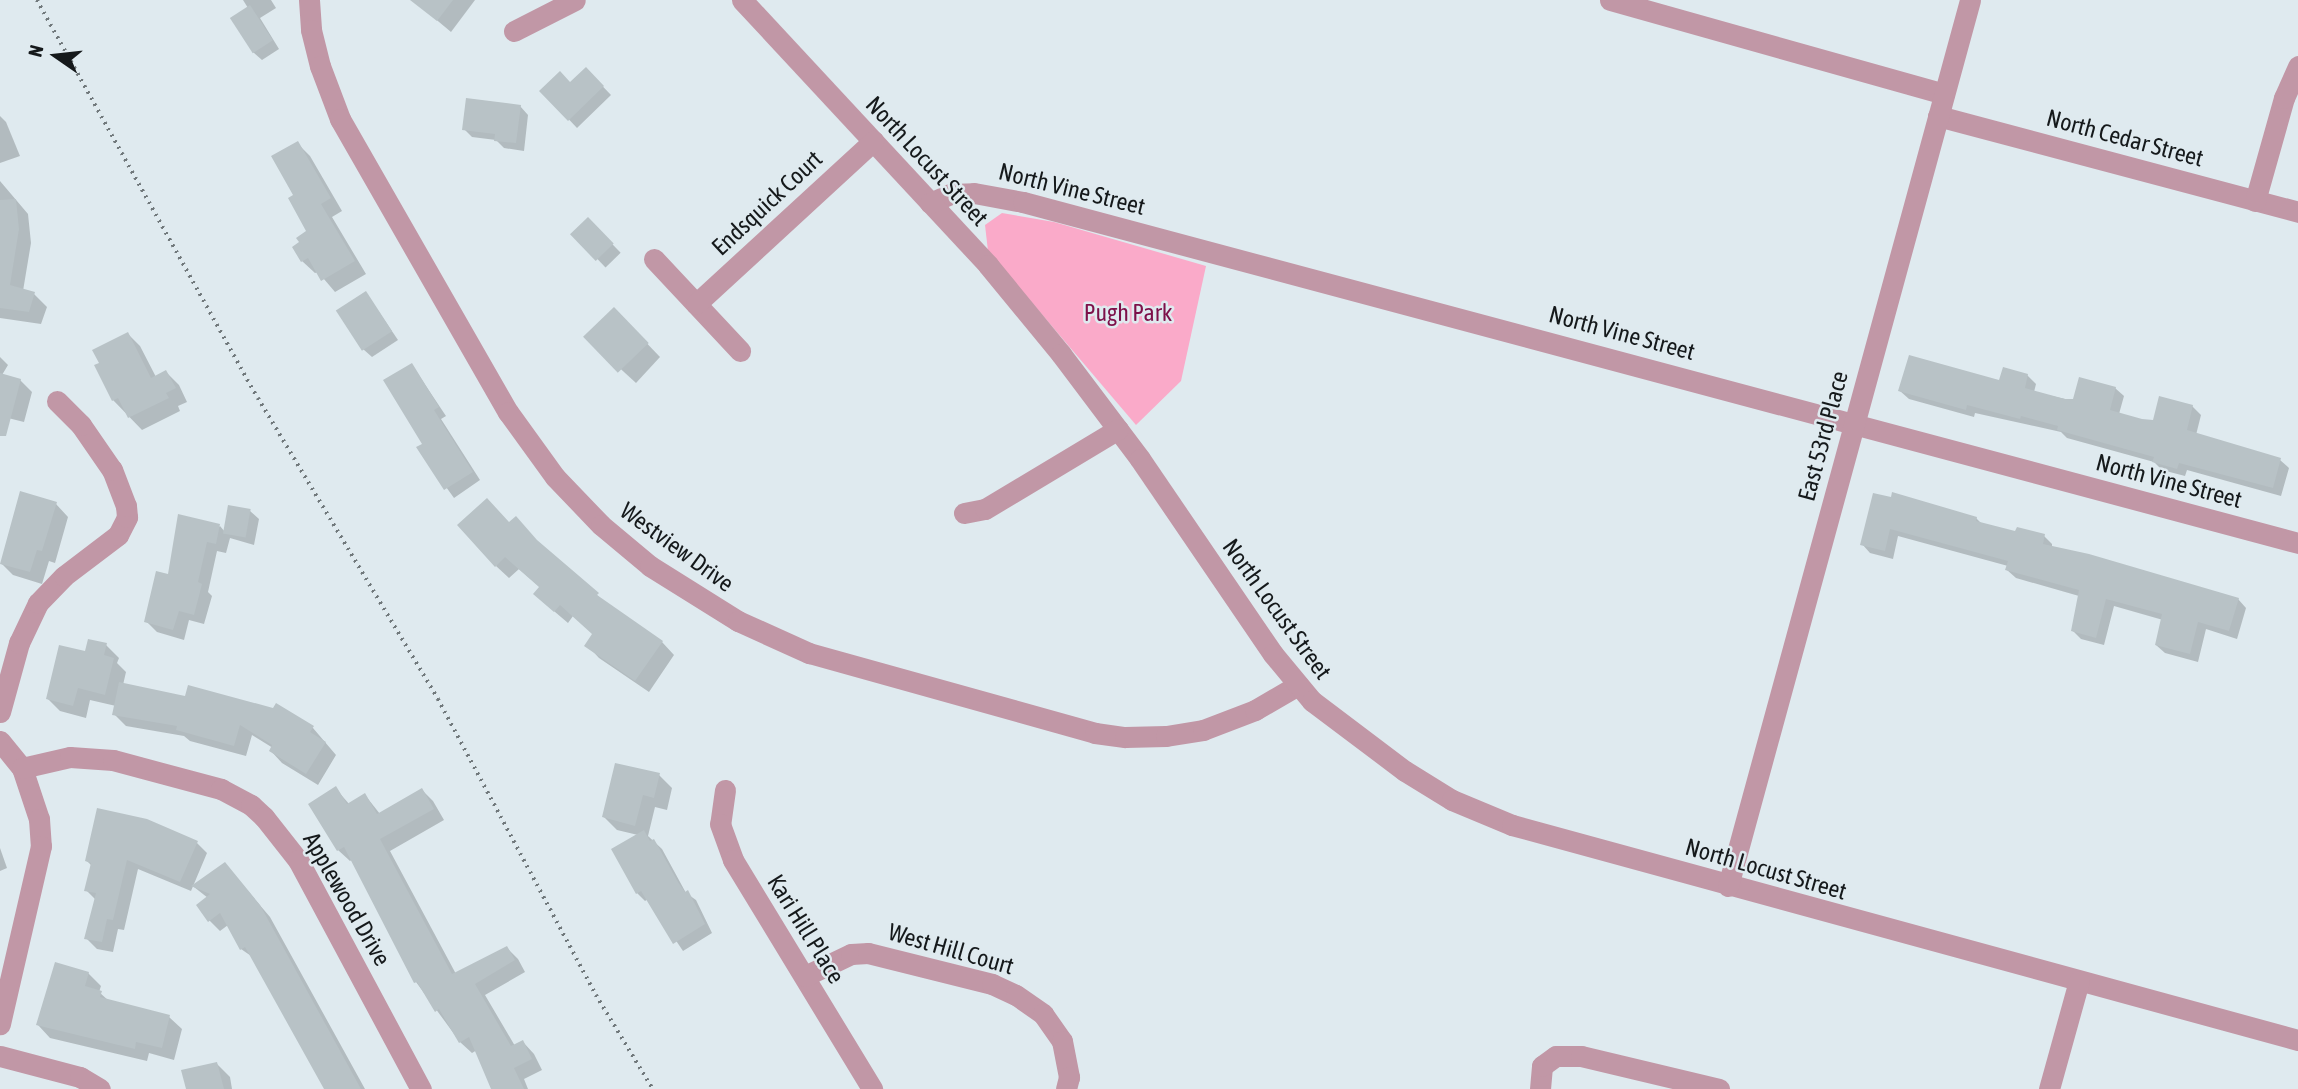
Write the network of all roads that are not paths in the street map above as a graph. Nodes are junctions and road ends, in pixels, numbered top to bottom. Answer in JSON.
{"nodes":[{"id":1,"x":309,"y":0,"type":"edge"},
{"id":2,"x":575,"y":0,"type":"edge"},
{"id":3,"x":741,"y":0,"type":"edge"},
{"id":4,"x":1610,"y":0,"type":"edge"},
{"id":5,"x":1970,"y":0,"type":"edge"},
{"id":6,"x":513,"y":31,"type":"dead end"},
{"id":7,"x":2298,"y":66,"type":"edge"},
{"id":8,"x":1944,"y":94,"type":"junction"},
{"id":9,"x":1938,"y":116,"type":"junction"},
{"id":10,"x":873,"y":141,"type":"junction"},
{"id":11,"x":2255,"y":201,"type":"junction"},
{"id":12,"x":930,"y":203,"type":"junction"},
{"id":13,"x":2298,"y":212,"type":"edge"},
{"id":14,"x":654,"y":259,"type":"dead end"},
{"id":15,"x":696,"y":304,"type":"junction"},
{"id":16,"x":740,"y":351,"type":"dead end"},
{"id":17,"x":57,"y":401,"type":"dead end"},
{"id":18,"x":1854,"y":423,"type":"junction"},
{"id":19,"x":1118,"y":429,"type":"junction"},
{"id":20,"x":964,"y":513,"type":"dead end"},
{"id":21,"x":2298,"y":543,"type":"edge"},
{"id":22,"x":1298,"y":684,"type":"junction"},
{"id":23,"x":0,"y":712,"type":"edge"},
{"id":24,"x":0,"y":741,"type":"edge"},
{"id":25,"x":22,"y":768,"type":"junction"},
{"id":26,"x":726,"y":790,"type":"dead end"},
{"id":27,"x":1728,"y":886,"type":"junction"},
{"id":28,"x":804,"y":976,"type":"junction"},
{"id":29,"x":2079,"y":981,"type":"junction"},
{"id":30,"x":0,"y":1020,"type":"edge"},
{"id":31,"x":2298,"y":1040,"type":"edge"},
{"id":32,"x":0,"y":1056,"type":"edge"},
{"id":33,"x":100,"y":1089,"type":"edge"},
{"id":34,"x":421,"y":1089,"type":"edge"},
{"id":35,"x":872,"y":1089,"type":"edge"},
{"id":36,"x":1066,"y":1089,"type":"edge"},
{"id":37,"x":1540,"y":1089,"type":"edge"},
{"id":38,"x":1719,"y":1089,"type":"edge"},
{"id":39,"x":2049,"y":1089,"type":"edge"}],
"edges":[{"from":1,"to":22,"type":"street","name":"Westview Drive"},
{"from":2,"to":6,"type":"street"},
{"from":3,"to":10,"type":"street","name":"North Locust Street"},
{"from":4,"to":8,"type":"street"},
{"from":5,"to":8,"type":"street","name":"East 53rd Place"},
{"from":7,"to":11,"type":"street"},
{"from":8,"to":9,"type":"street","name":"East 53rd Place"},
{"from":9,"to":11,"type":"street","name":"North Cedar Street"},
{"from":9,"to":18,"type":"street","name":"East 53rd Place"},
{"from":10,"to":12,"type":"street","name":"North Locust Street"},
{"from":10,"to":15,"type":"street","name":"Endsquick Court"},
{"from":11,"to":13,"type":"street","name":"North Cedar Street"},
{"from":12,"to":18,"type":"street","name":"North Vine Street"},
{"from":12,"to":19,"type":"street","name":"North Locust Street"},
{"from":14,"to":15,"type":"street"},
{"from":15,"to":16,"type":"street"},
{"from":17,"to":23,"type":"street"},
{"from":18,"to":21,"type":"street","name":"North Vine Street"},
{"from":18,"to":27,"type":"street","name":"East 53rd Place"},
{"from":19,"to":20,"type":"street"},
{"from":19,"to":22,"type":"street","name":"North Locust Street"},
{"from":22,"to":27,"type":"street","name":"North Locust Street"},
{"from":24,"to":25,"type":"street"},
{"from":25,"to":30,"type":"street"},
{"from":25,"to":34,"type":"street","name":"Applewood Drive"},
{"from":26,"to":28,"type":"street","name":"Kari Hill Place"},
{"from":27,"to":29,"type":"street","name":"North Locust Street"},
{"from":28,"to":35,"type":"street","name":"Kari Hill Place"},
{"from":28,"to":36,"type":"street","name":"West Hill Court"},
{"from":29,"to":31,"type":"street","name":"North Locust Street"},
{"from":29,"to":39,"type":"street"},
{"from":32,"to":33,"type":"street"},
{"from":37,"to":38,"type":"street"}]}
